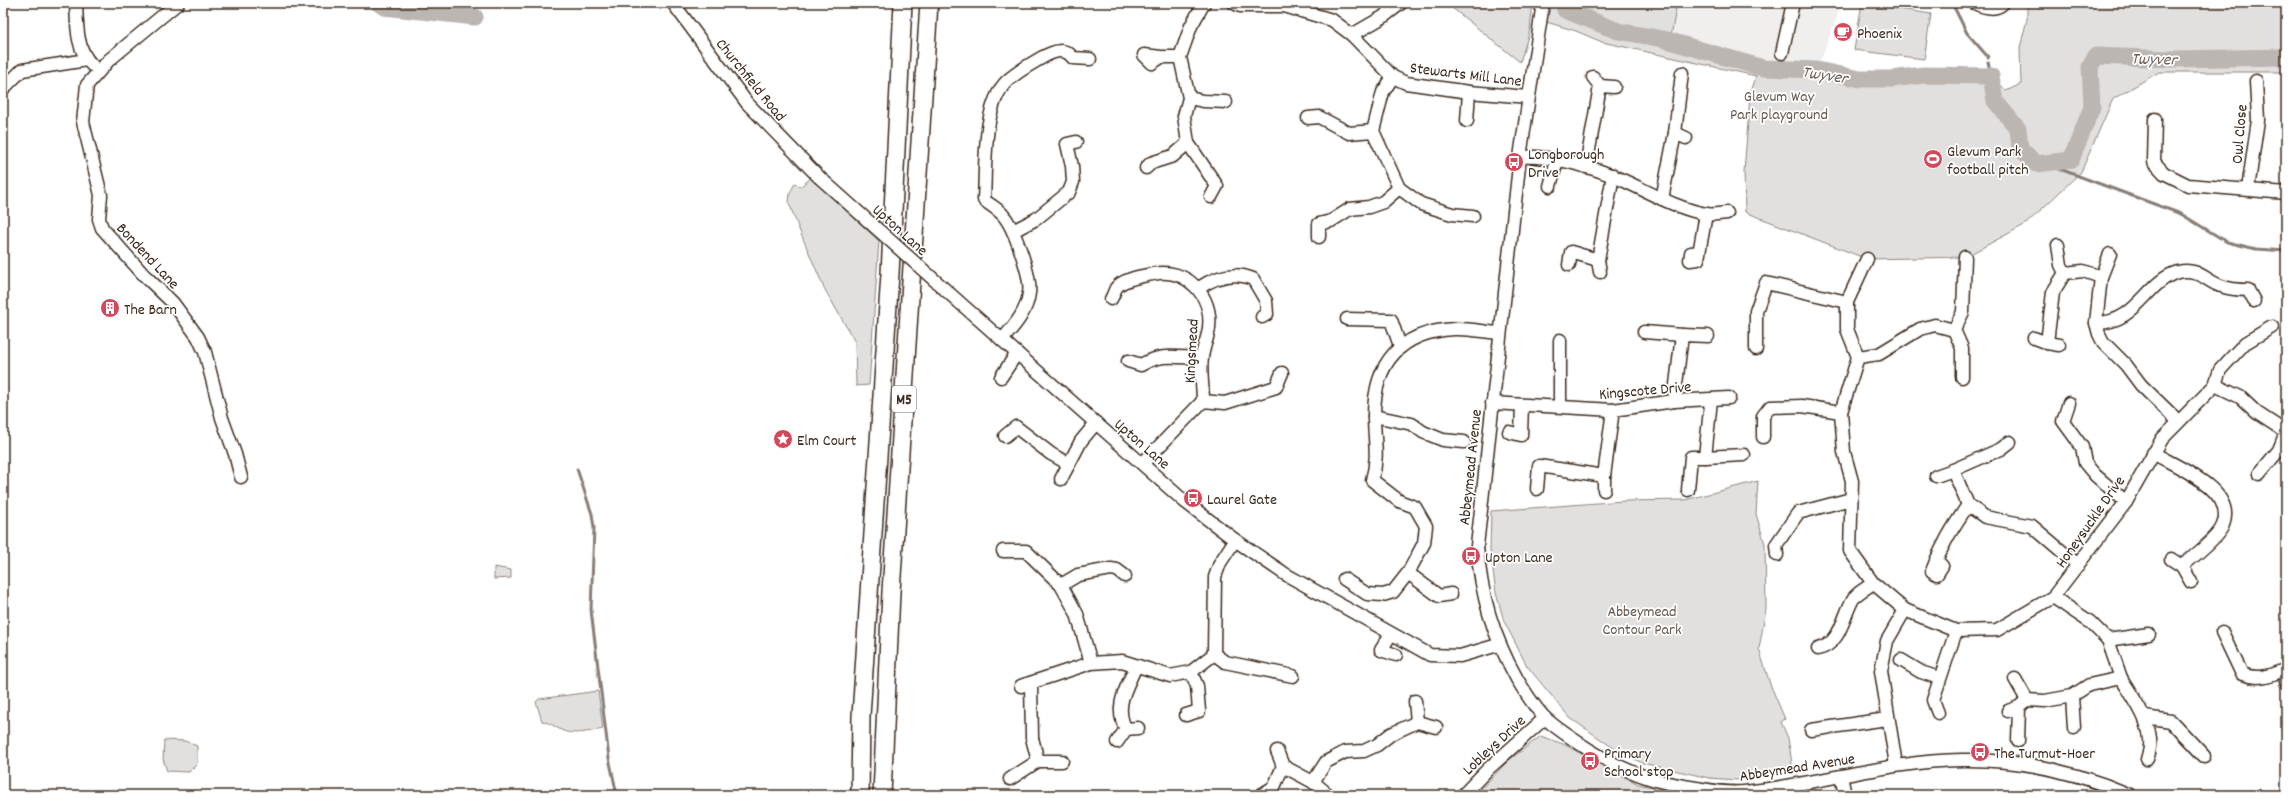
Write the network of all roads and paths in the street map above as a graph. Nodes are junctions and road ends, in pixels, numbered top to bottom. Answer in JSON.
{"nodes":[{"id":1,"x":76,"y":3,"type":"edge"},
{"id":2,"x":178,"y":3,"type":"edge"},
{"id":3,"x":674,"y":3,"type":"edge"},
{"id":4,"x":903,"y":3,"type":"edge"},
{"id":5,"x":929,"y":3,"type":"edge"},
{"id":6,"x":1204,"y":3,"type":"edge"},
{"id":7,"x":1234,"y":3,"type":"edge"},
{"id":8,"x":1401,"y":3,"type":"edge"},
{"id":9,"x":1543,"y":3,"type":"edge"},
{"id":10,"x":1793,"y":3,"type":"edge"},
{"id":11,"x":1974,"y":3,"type":"edge"},
{"id":12,"x":2003,"y":3,"type":"edge"},
{"id":13,"x":1284,"y":4,"type":"edge"},
{"id":14,"x":1352,"y":36,"type":"junction"},
{"id":15,"x":1782,"y":53,"type":"dead end"},
{"id":16,"x":1161,"y":57,"type":"dead end"},
{"id":17,"x":1180,"y":57,"type":"junction"},
{"id":18,"x":1090,"y":59,"type":"dead end"},
{"id":19,"x":87,"y":60,"type":"junction"},
{"id":20,"x":99,"y":71,"type":"junction"},
{"id":21,"x":1682,"y":73,"type":"dead end"},
{"id":22,"x":1394,"y":77,"type":"junction"},
{"id":23,"x":2256,"y":81,"type":"dead end"},
{"id":24,"x":1614,"y":87,"type":"dead end"},
{"id":25,"x":3,"y":89,"type":"edge"},
{"id":26,"x":1469,"y":92,"type":"junction"},
{"id":27,"x":1528,"y":97,"type":"junction"},
{"id":28,"x":1189,"y":98,"type":"junction"},
{"id":29,"x":1226,"y":102,"type":"dead end"},
{"id":30,"x":1308,"y":118,"type":"dead end"},
{"id":31,"x":2156,"y":119,"type":"dead end"},
{"id":32,"x":1467,"y":121,"type":"dead end"},
{"id":33,"x":1373,"y":131,"type":"junction"},
{"id":34,"x":1675,"y":133,"type":"junction"},
{"id":35,"x":1686,"y":138,"type":"dead end"},
{"id":36,"x":1188,"y":143,"type":"junction"},
{"id":37,"x":1068,"y":144,"type":"dead end"},
{"id":38,"x":1520,"y":157,"type":"junction"},
{"id":39,"x":1557,"y":161,"type":"junction"},
{"id":40,"x":1148,"y":163,"type":"dead end"},
{"id":41,"x":1586,"y":166,"type":"junction"},
{"id":42,"x":815,"y":174,"type":"joint"},
{"id":43,"x":1613,"y":176,"type":"junction"},
{"id":44,"x":1548,"y":181,"type":"dead end"},
{"id":45,"x":1399,"y":188,"type":"junction"},
{"id":46,"x":2248,"y":189,"type":"junction"},
{"id":47,"x":2286,"y":193,"type":"edge"},
{"id":48,"x":1211,"y":197,"type":"dead end"},
{"id":49,"x":1662,"y":199,"type":"junction"},
{"id":50,"x":1727,"y":213,"type":"dead end"},
{"id":51,"x":1706,"y":214,"type":"junction"},
{"id":52,"x":1473,"y":216,"type":"dead end"},
{"id":53,"x":1012,"y":231,"type":"junction"},
{"id":54,"x":1319,"y":237,"type":"dead end"},
{"id":55,"x":2058,"y":244,"type":"dead end"},
{"id":56,"x":2110,"y":254,"type":"dead end"},
{"id":57,"x":1965,"y":257,"type":"dead end"},
{"id":58,"x":1867,"y":259,"type":"dead end"},
{"id":59,"x":1598,"y":260,"type":"junction"},
{"id":60,"x":1690,"y":260,"type":"dead end"},
{"id":61,"x":1569,"y":265,"type":"dead end"},
{"id":62,"x":1600,"y":272,"type":"dead end"},
{"id":63,"x":2065,"y":273,"type":"junction"},
{"id":64,"x":2101,"y":277,"type":"junction"},
{"id":65,"x":1199,"y":288,"type":"junction"},
{"id":66,"x":1111,"y":299,"type":"dead end"},
{"id":67,"x":2254,"y":301,"type":"dead end"},
{"id":68,"x":1847,"y":302,"type":"junction"},
{"id":69,"x":1262,"y":317,"type":"dead end"},
{"id":70,"x":1347,"y":319,"type":"dead end"},
{"id":71,"x":2096,"y":323,"type":"junction"},
{"id":72,"x":2272,"y":327,"type":"dead end"},
{"id":73,"x":1954,"y":330,"type":"junction"},
{"id":74,"x":1644,"y":332,"type":"dead end"},
{"id":75,"x":1499,"y":333,"type":"junction"},
{"id":76,"x":1682,"y":335,"type":"junction"},
{"id":77,"x":1708,"y":336,"type":"dead end"},
{"id":78,"x":2034,"y":338,"type":"dead end"},
{"id":79,"x":1002,"y":340,"type":"junction"},
{"id":80,"x":1560,"y":340,"type":"dead end"},
{"id":81,"x":2047,"y":343,"type":"junction"},
{"id":82,"x":2059,"y":345,"type":"dead end"},
{"id":83,"x":1400,"y":346,"type":"junction"},
{"id":84,"x":1756,"y":349,"type":"dead end"},
{"id":85,"x":1017,"y":354,"type":"junction"},
{"id":86,"x":1858,"y":357,"type":"junction"},
{"id":87,"x":1202,"y":358,"type":"junction"},
{"id":88,"x":1128,"y":362,"type":"dead end"},
{"id":89,"x":1282,"y":373,"type":"dead end"},
{"id":90,"x":1001,"y":377,"type":"dead end"},
{"id":91,"x":1962,"y":377,"type":"dead end"},
{"id":92,"x":2215,"y":385,"type":"junction"},
{"id":93,"x":1729,"y":398,"type":"dead end"},
{"id":94,"x":1710,"y":400,"type":"junction"},
{"id":95,"x":1203,"y":401,"type":"junction"},
{"id":96,"x":1674,"y":401,"type":"junction"},
{"id":97,"x":1492,"y":403,"type":"junction"},
{"id":98,"x":2069,"y":403,"type":"dead end"},
{"id":99,"x":1522,"y":405,"type":"junction"},
{"id":100,"x":1560,"y":408,"type":"junction"},
{"id":101,"x":1613,"y":410,"type":"junction"},
{"id":102,"x":1841,"y":412,"type":"junction"},
{"id":103,"x":1374,"y":416,"type":"junction"},
{"id":104,"x":2178,"y":421,"type":"junction"},
{"id":105,"x":1096,"y":423,"type":"junction"},
{"id":106,"x":1509,"y":432,"type":"dead end"},
{"id":107,"x":2286,"y":432,"type":"edge"},
{"id":108,"x":1005,"y":436,"type":"dead end"},
{"id":109,"x":1763,"y":437,"type":"dead end"},
{"id":110,"x":1464,"y":442,"type":"dead end"},
{"id":111,"x":2010,"y":442,"type":"dead end"},
{"id":112,"x":2153,"y":453,"type":"junction"},
{"id":113,"x":1744,"y":455,"type":"dead end"},
{"id":114,"x":1705,"y":457,"type":"junction"},
{"id":115,"x":1143,"y":463,"type":"junction"},
{"id":116,"x":1069,"y":464,"type":"junction"},
{"id":117,"x":1953,"y":470,"type":"junction"},
{"id":118,"x":2259,"y":474,"type":"dead end"},
{"id":119,"x":1604,"y":476,"type":"junction"},
{"id":120,"x":1936,"y":476,"type":"dead end"},
{"id":121,"x":241,"y":477,"type":"dead end"},
{"id":122,"x":1061,"y":479,"type":"dead end"},
{"id":123,"x":1537,"y":489,"type":"dead end"},
{"id":124,"x":1604,"y":490,"type":"dead end"},
{"id":125,"x":1688,"y":490,"type":"dead end"},
{"id":126,"x":1851,"y":499,"type":"junction"},
{"id":127,"x":2126,"y":502,"type":"junction"},
{"id":128,"x":1968,"y":505,"type":"junction"},
{"id":129,"x":1236,"y":540,"type":"junction"},
{"id":130,"x":1004,"y":551,"type":"dead end"},
{"id":131,"x":1776,"y":555,"type":"dead end"},
{"id":132,"x":2171,"y":559,"type":"dead end"},
{"id":133,"x":1934,"y":565,"type":"dead end"},
{"id":134,"x":2078,"y":565,"type":"junction"},
{"id":135,"x":2182,"y":566,"type":"junction"},
{"id":136,"x":1408,"y":573,"type":"junction"},
{"id":137,"x":1125,"y":576,"type":"dead end"},
{"id":138,"x":1344,"y":579,"type":"dead end"},
{"id":139,"x":2191,"y":582,"type":"dead end"},
{"id":140,"x":1873,"y":583,"type":"junction"},
{"id":141,"x":1061,"y":585,"type":"junction"},
{"id":142,"x":1451,"y":594,"type":"dead end"},
{"id":143,"x":2053,"y":598,"type":"junction"},
{"id":144,"x":1905,"y":610,"type":"junction"},
{"id":145,"x":1956,"y":631,"type":"junction"},
{"id":146,"x":2222,"y":632,"type":"dead end"},
{"id":147,"x":1392,"y":634,"type":"junction"},
{"id":148,"x":2149,"y":634,"type":"dead end"},
{"id":149,"x":2108,"y":640,"type":"junction"},
{"id":150,"x":1498,"y":644,"type":"junction"},
{"id":151,"x":1818,"y":648,"type":"dead end"},
{"id":152,"x":1214,"y":654,"type":"junction"},
{"id":153,"x":1396,"y":655,"type":"dead end"},
{"id":154,"x":1901,"y":660,"type":"dead end"},
{"id":155,"x":1091,"y":663,"type":"junction"},
{"id":156,"x":1136,"y":666,"type":"junction"},
{"id":157,"x":2286,"y":669,"type":"edge"},
{"id":158,"x":1191,"y":672,"type":"junction"},
{"id":159,"x":1293,"y":676,"type":"dead end"},
{"id":160,"x":1939,"y":678,"type":"junction"},
{"id":161,"x":2121,"y":678,"type":"junction"},
{"id":162,"x":2015,"y":679,"type":"dead end"},
{"id":163,"x":2072,"y":696,"type":"junction"},
{"id":164,"x":1415,"y":701,"type":"dead end"},
{"id":165,"x":2018,"y":706,"type":"junction"},
{"id":166,"x":1938,"y":713,"type":"dead end"},
{"id":167,"x":1194,"y":714,"type":"dead end"},
{"id":168,"x":2145,"y":717,"type":"junction"},
{"id":169,"x":1545,"y":718,"type":"junction"},
{"id":170,"x":1887,"y":719,"type":"junction"},
{"id":171,"x":1418,"y":722,"type":"junction"},
{"id":172,"x":1436,"y":728,"type":"dead end"},
{"id":173,"x":2074,"y":728,"type":"dead end"},
{"id":174,"x":1812,"y":730,"type":"dead end"},
{"id":175,"x":2018,"y":741,"type":"dead end"},
{"id":176,"x":1117,"y":742,"type":"dead end"},
{"id":177,"x":1277,"y":751,"type":"dead end"},
{"id":178,"x":2204,"y":756,"type":"dead end"},
{"id":179,"x":2147,"y":759,"type":"dead end"},
{"id":180,"x":1038,"y":761,"type":"junction"},
{"id":181,"x":1062,"y":761,"type":"dead end"},
{"id":182,"x":1896,"y":765,"type":"junction"},
{"id":183,"x":1284,"y":766,"type":"junction"},
{"id":184,"x":1841,"y":776,"type":"junction"},
{"id":185,"x":1010,"y":779,"type":"dead end"},
{"id":186,"x":1313,"y":782,"type":"junction"},
{"id":187,"x":860,"y":795,"type":"edge"},
{"id":188,"x":882,"y":795,"type":"edge"},
{"id":189,"x":1261,"y":795,"type":"edge"},
{"id":190,"x":1329,"y":795,"type":"edge"},
{"id":191,"x":1463,"y":795,"type":"edge"},
{"id":192,"x":1845,"y":795,"type":"edge"},
{"id":193,"x":2130,"y":795,"type":"edge"}],
"edges":[{"from":1,"to":19,"type":"street"},
{"from":2,"to":20,"type":"street","name":"Bondend Lane"},
{"from":3,"to":42,"type":"street","name":"Churchfield Road"},
{"from":4,"to":187,"type":"highway","number":"M5"},
{"from":5,"to":188,"type":"highway","number":"M5"},
{"from":6,"to":17,"type":"street"},
{"from":7,"to":13,"type":"street","name":"Stewarts Mill Lane"},
{"from":8,"to":14,"type":"street"},
{"from":9,"to":27,"type":"street","name":"Abbeymead Avenue"},
{"from":10,"to":15,"type":"street"},
{"from":11,"to":12,"type":"street"},
{"from":13,"to":14,"type":"street","name":"Stewarts Mill Lane"},
{"from":14,"to":22,"type":"street","name":"Stewarts Mill Lane"},
{"from":16,"to":17,"type":"street"},
{"from":17,"to":28,"type":"street"},
{"from":18,"to":53,"type":"street"},
{"from":19,"to":20,"type":"street"},
{"from":19,"to":25,"type":"street"},
{"from":20,"to":121,"type":"street","name":"Bondend Lane"},
{"from":21,"to":34,"type":"street"},
{"from":22,"to":26,"type":"street","name":"Stewarts Mill Lane"},
{"from":22,"to":33,"type":"street"},
{"from":23,"to":46,"type":"street","name":"Owl Close"},
{"from":24,"to":41,"type":"street"},
{"from":26,"to":27,"type":"street","name":"Stewarts Mill Lane"},
{"from":26,"to":32,"type":"street"},
{"from":27,"to":38,"type":"street","name":"Abbeymead Avenue"},
{"from":28,"to":29,"type":"street"},
{"from":28,"to":36,"type":"street"},
{"from":30,"to":33,"type":"street"},
{"from":31,"to":46,"type":"street"},
{"from":33,"to":45,"type":"street"},
{"from":34,"to":35,"type":"street"},
{"from":34,"to":49,"type":"street"},
{"from":36,"to":40,"type":"street"},
{"from":36,"to":48,"type":"street"},
{"from":37,"to":53,"type":"street"},
{"from":38,"to":39,"type":"street"},
{"from":38,"to":75,"type":"street","name":"Abbeymead Avenue"},
{"from":39,"to":41,"type":"street"},
{"from":39,"to":44,"type":"street"},
{"from":41,"to":43,"type":"street"},
{"from":42,"to":79,"type":"street","name":"Upton Lane","bridge":true},
{"from":43,"to":49,"type":"street"},
{"from":43,"to":59,"type":"street"},
{"from":45,"to":52,"type":"street"},
{"from":45,"to":54,"type":"street"},
{"from":46,"to":47,"type":"street"},
{"from":49,"to":51,"type":"street"},
{"from":50,"to":51,"type":"street"},
{"from":51,"to":60,"type":"street"},
{"from":53,"to":79,"type":"street"},
{"from":55,"to":63,"type":"street"},
{"from":56,"to":64,"type":"street"},
{"from":57,"to":73,"type":"street"},
{"from":58,"to":68,"type":"street"},
{"from":59,"to":61,"type":"street"},
{"from":59,"to":62,"type":"street"},
{"from":63,"to":64,"type":"street"},
{"from":63,"to":81,"type":"street"},
{"from":64,"to":71,"type":"street"},
{"from":65,"to":66,"type":"street"},
{"from":65,"to":69,"type":"street"},
{"from":65,"to":87,"type":"street","name":"Kingsmead"},
{"from":67,"to":71,"type":"street"},
{"from":68,"to":84,"type":"street"},
{"from":68,"to":86,"type":"street"},
{"from":70,"to":83,"type":"street"},
{"from":71,"to":104,"type":"street"},
{"from":72,"to":92,"type":"street","name":"Honeysuckle Drive"},
{"from":73,"to":86,"type":"street"},
{"from":73,"to":91,"type":"street"},
{"from":74,"to":76,"type":"street"},
{"from":75,"to":83,"type":"street"},
{"from":75,"to":97,"type":"street","name":"Abbeymead Avenue"},
{"from":76,"to":77,"type":"street"},
{"from":76,"to":96,"type":"street"},
{"from":78,"to":81,"type":"street"},
{"from":79,"to":85,"type":"street","name":"Upton Lane"},
{"from":80,"to":100,"type":"street"},
{"from":81,"to":82,"type":"street"},
{"from":83,"to":103,"type":"street"},
{"from":85,"to":90,"type":"street"},
{"from":85,"to":105,"type":"street","name":"Upton Lane"},
{"from":86,"to":102,"type":"street"},
{"from":87,"to":88,"type":"street"},
{"from":87,"to":95,"type":"street","name":"Kingsmead"},
{"from":89,"to":95,"type":"street","name":"Kingsmead"},
{"from":92,"to":104,"type":"street","name":"Honeysuckle Drive"},
{"from":92,"to":107,"type":"street"},
{"from":93,"to":94,"type":"street","name":"Kingscote Drive"},
{"from":94,"to":96,"type":"street","name":"Kingscote Drive"},
{"from":94,"to":114,"type":"street"},
{"from":95,"to":115,"type":"street","name":"Kingsmead"},
{"from":96,"to":101,"type":"street","name":"Kingscote Drive"},
{"from":97,"to":99,"type":"street","name":"Kingscote Drive"},
{"from":97,"to":150,"type":"street","name":"Abbeymead Avenue"},
{"from":98,"to":127,"type":"street"},
{"from":99,"to":100,"type":"street","name":"Kingscote Drive"},
{"from":99,"to":106,"type":"street"},
{"from":100,"to":101,"type":"street","name":"Kingscote Drive"},
{"from":101,"to":119,"type":"street"},
{"from":102,"to":109,"type":"street"},
{"from":102,"to":126,"type":"street","name":"Honeysuckle Drive"},
{"from":103,"to":110,"type":"street"},
{"from":103,"to":136,"type":"street"},
{"from":104,"to":112,"type":"street","name":"Honeysuckle Drive"},
{"from":105,"to":115,"type":"street","name":"Upton Lane"},
{"from":105,"to":116,"type":"street"},
{"from":107,"to":118,"type":"street"},
{"from":108,"to":116,"type":"street"},
{"from":111,"to":117,"type":"street"},
{"from":112,"to":127,"type":"street","name":"Honeysuckle Drive"},
{"from":112,"to":135,"type":"street"},
{"from":113,"to":114,"type":"street"},
{"from":114,"to":125,"type":"street"},
{"from":115,"to":129,"type":"street","name":"Upton Lane"},
{"from":116,"to":122,"type":"street"},
{"from":117,"to":120,"type":"street"},
{"from":117,"to":128,"type":"street"},
{"from":119,"to":123,"type":"street"},
{"from":119,"to":124,"type":"street"},
{"from":126,"to":131,"type":"street"},
{"from":126,"to":140,"type":"street","name":"Honeysuckle Drive"},
{"from":127,"to":134,"type":"street","name":"Honeysuckle Drive"},
{"from":128,"to":133,"type":"street"},
{"from":128,"to":134,"type":"street"},
{"from":129,"to":147,"type":"street","name":"Upton Lane"},
{"from":129,"to":152,"type":"street"},
{"from":130,"to":141,"type":"street"},
{"from":132,"to":135,"type":"street"},
{"from":134,"to":143,"type":"street","name":"Honeysuckle Drive"},
{"from":135,"to":139,"type":"street"},
{"from":136,"to":138,"type":"street"},
{"from":136,"to":142,"type":"street"},
{"from":137,"to":141,"type":"street"},
{"from":140,"to":144,"type":"street","name":"Honeysuckle Drive"},
{"from":140,"to":151,"type":"street"},
{"from":141,"to":155,"type":"street"},
{"from":143,"to":145,"type":"street","name":"Honeysuckle Drive"},
{"from":143,"to":149,"type":"street"},
{"from":144,"to":145,"type":"street","name":"Honeysuckle Drive"},
{"from":144,"to":170,"type":"street"},
{"from":145,"to":160,"type":"street"},
{"from":146,"to":157,"type":"street"},
{"from":147,"to":150,"type":"street","name":"Upton Lane"},
{"from":147,"to":153,"type":"street"},
{"from":148,"to":149,"type":"street"},
{"from":149,"to":161,"type":"street"},
{"from":150,"to":169,"type":"street","name":"Abbeymead Avenue"},
{"from":152,"to":158,"type":"street"},
{"from":152,"to":159,"type":"street"},
{"from":154,"to":160,"type":"street"},
{"from":155,"to":156,"type":"street"},
{"from":155,"to":180,"type":"street"},
{"from":156,"to":158,"type":"street"},
{"from":156,"to":176,"type":"street"},
{"from":158,"to":167,"type":"street"},
{"from":160,"to":166,"type":"street"},
{"from":161,"to":163,"type":"street"},
{"from":161,"to":168,"type":"street"},
{"from":162,"to":165,"type":"street"},
{"from":163,"to":165,"type":"street"},
{"from":163,"to":173,"type":"street"},
{"from":164,"to":171,"type":"street"},
{"from":165,"to":175,"type":"street"},
{"from":168,"to":178,"type":"street"},
{"from":168,"to":179,"type":"street"},
{"from":169,"to":184,"type":"street","name":"Abbeymead Avenue"},
{"from":169,"to":191,"type":"street","name":"Lobleys Drive"},
{"from":170,"to":174,"type":"street"},
{"from":170,"to":182,"type":"street"},
{"from":171,"to":172,"type":"street"},
{"from":171,"to":186,"type":"street"},
{"from":177,"to":183,"type":"street"},
{"from":180,"to":181,"type":"street"},
{"from":180,"to":185,"type":"street"},
{"from":182,"to":184,"type":"street","name":"Abbeymead Avenue"},
{"from":182,"to":193,"type":"street","name":"Abbeymead Avenue"},
{"from":183,"to":186,"type":"street"},
{"from":183,"to":189,"type":"street"},
{"from":184,"to":192,"type":"street"},
{"from":186,"to":190,"type":"street"}]}
